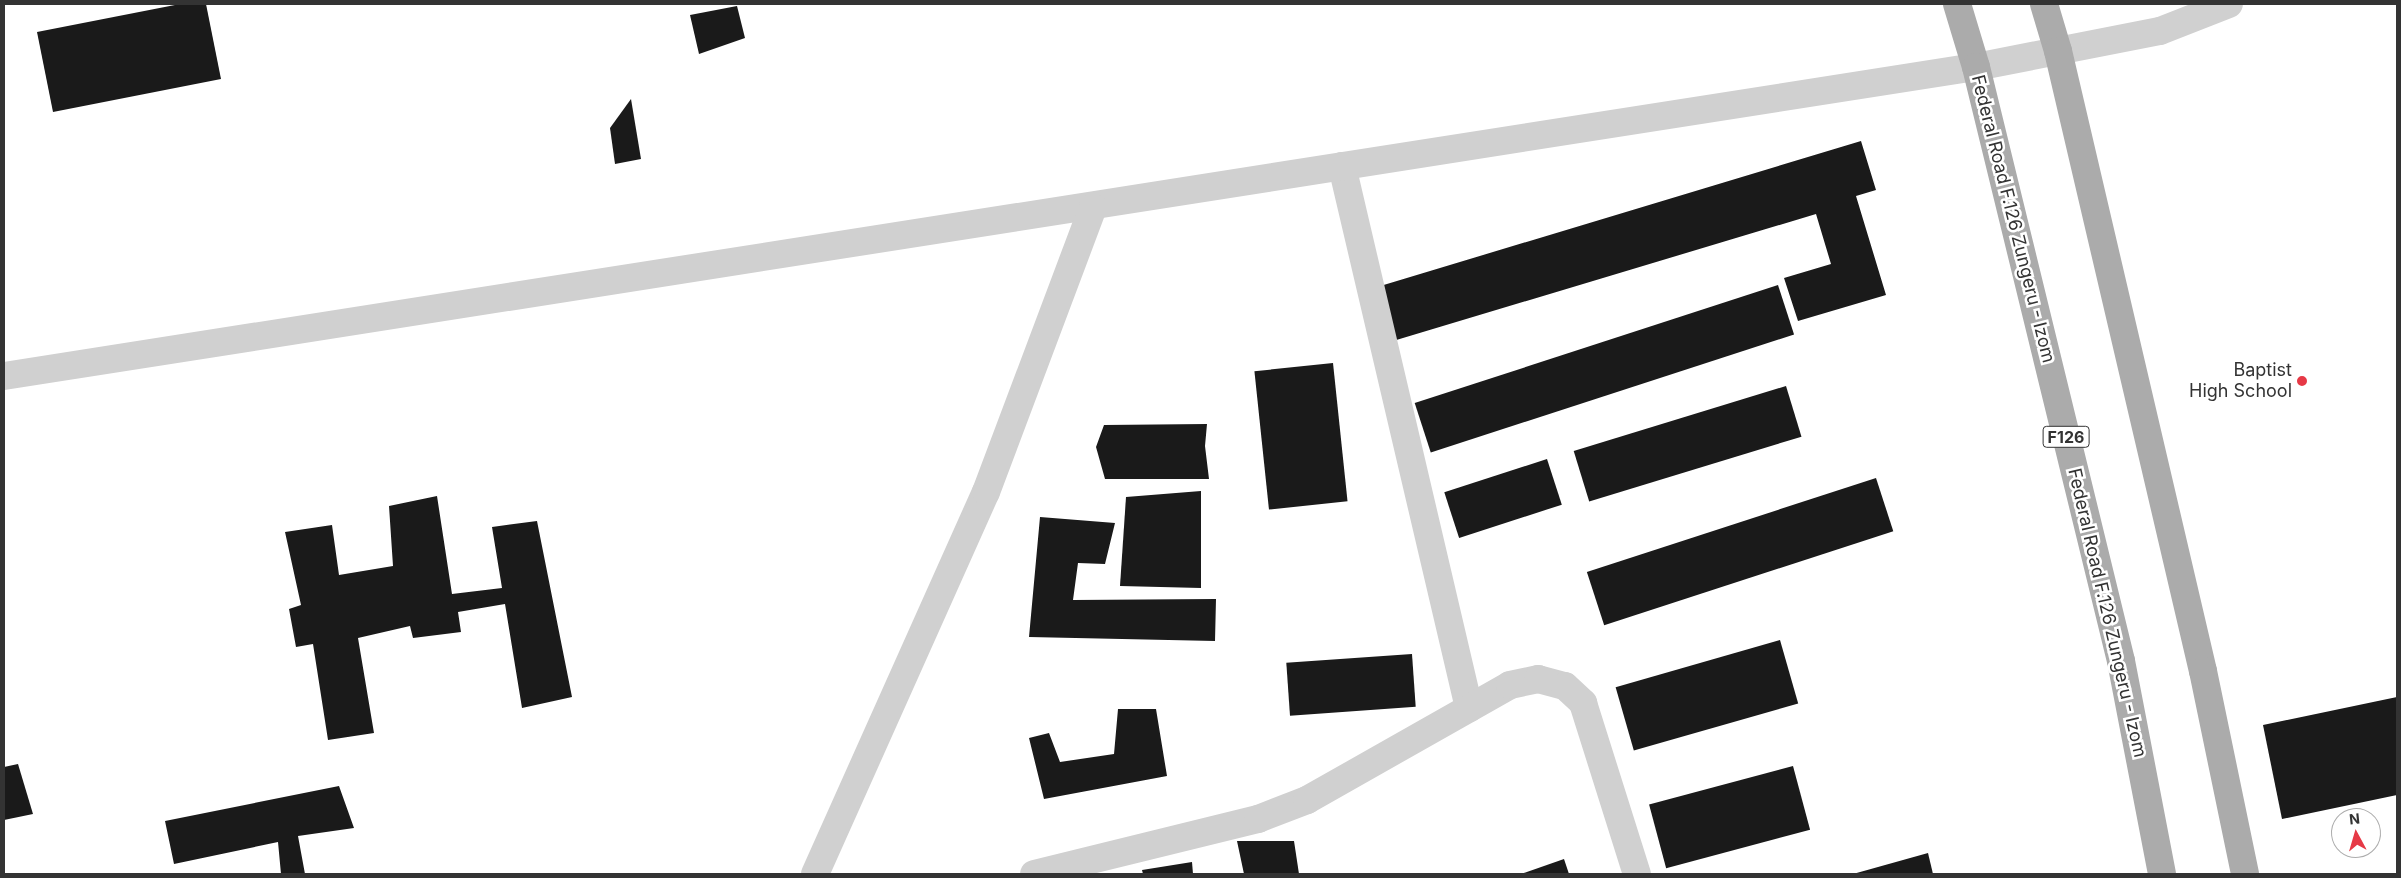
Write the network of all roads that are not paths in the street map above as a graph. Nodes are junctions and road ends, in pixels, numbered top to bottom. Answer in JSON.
{"nodes":[{"id":1,"x":1957,"y":4,"type":"edge"},
{"id":2,"x":2044,"y":4,"type":"edge"},
{"id":3,"x":2229,"y":4,"type":"edge"},
{"id":4,"x":2058,"y":51,"type":"junction"},
{"id":5,"x":1976,"y":67,"type":"junction"},
{"id":6,"x":1342,"y":166,"type":"junction"},
{"id":7,"x":1093,"y":207,"type":"junction"},
{"id":8,"x":4,"y":376,"type":"edge"},
{"id":9,"x":1469,"y":708,"type":"junction"},
{"id":10,"x":815,"y":874,"type":"edge"},
{"id":11,"x":1034,"y":874,"type":"edge"},
{"id":12,"x":1637,"y":874,"type":"edge"},
{"id":13,"x":2162,"y":874,"type":"edge"},
{"id":14,"x":2245,"y":874,"type":"edge"}],
"edges":[{"from":1,"to":5,"type":"main road","name":"Federal Road F.126 Zungeru - Izom","number":"F126"},
{"from":2,"to":4,"type":"main road"},
{"from":3,"to":4,"type":"street"},
{"from":4,"to":5,"type":"street"},
{"from":4,"to":14,"type":"main road"},
{"from":5,"to":6,"type":"street"},
{"from":5,"to":13,"type":"main road","name":"Federal Road F.126 Zungeru - Izom","number":"F126"},
{"from":6,"to":7,"type":"street"},
{"from":6,"to":9,"type":"street"},
{"from":7,"to":8,"type":"street"},
{"from":7,"to":10,"type":"street"},
{"from":9,"to":11,"type":"street"},
{"from":9,"to":12,"type":"street"}]}
